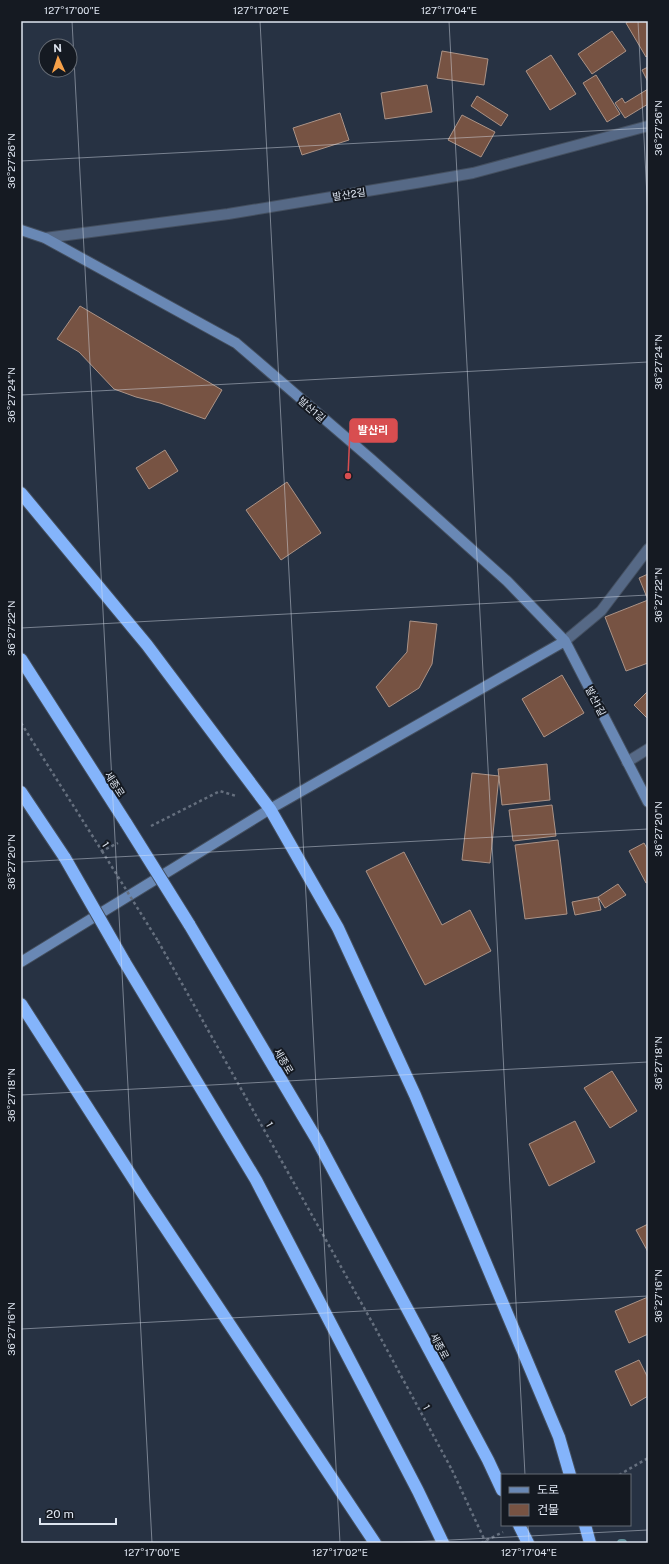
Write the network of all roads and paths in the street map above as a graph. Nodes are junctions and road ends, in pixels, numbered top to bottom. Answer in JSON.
{"nodes":[{"id":1,"x":648,"y":126,"type":"edge"},
{"id":2,"x":21,"y":230,"type":"edge"},
{"id":3,"x":45,"y":238,"type":"junction"},
{"id":4,"x":21,"y":493,"type":"edge"},
{"id":5,"x":648,"y":549,"type":"edge"},
{"id":6,"x":565,"y":641,"type":"junction"},
{"id":7,"x":21,"y":659,"type":"edge"},
{"id":8,"x":21,"y":723,"type":"edge"},
{"id":9,"x":648,"y":749,"type":"edge"},
{"id":10,"x":627,"y":762,"type":"junction"},
{"id":11,"x":21,"y":792,"type":"edge"},
{"id":12,"x":648,"y":802,"type":"edge"},
{"id":13,"x":270,"y":809,"type":"junction"},
{"id":14,"x":150,"y":826,"type":"dead end"},
{"id":15,"x":123,"y":841,"type":"dead end"},
{"id":16,"x":102,"y":852,"type":"junction"},
{"id":17,"x":21,"y":962,"type":"edge"},
{"id":18,"x":21,"y":1004,"type":"edge"},
{"id":19,"x":648,"y":1458,"type":"edge"},
{"id":20,"x":570,"y":1474,"type":"edge"},
{"id":21,"x":621,"y":1474,"type":"edge"},
{"id":22,"x":501,"y":1488,"type":"edge"},
{"id":23,"x":520,"y":1526,"type":"edge"},
{"id":24,"x":585,"y":1526,"type":"edge"},
{"id":25,"x":506,"y":1531,"type":"dead end"},
{"id":26,"x":375,"y":1543,"type":"edge"},
{"id":27,"x":443,"y":1543,"type":"edge"},
{"id":28,"x":481,"y":1543,"type":"edge"},
{"id":29,"x":486,"y":1543,"type":"edge"},
{"id":30,"x":528,"y":1543,"type":"edge"},
{"id":31,"x":590,"y":1543,"type":"edge"}],
"edges":[{"from":1,"to":3,"type":"street","name":"발산2길"},
{"from":2,"to":3,"type":"street","name":"발산1길"},
{"from":3,"to":6,"type":"street","name":"발산1길"},
{"from":4,"to":13,"type":"highway"},
{"from":5,"to":6,"type":"street"},
{"from":6,"to":10,"type":"street","name":"발산1길"},
{"from":6,"to":13,"type":"street"},
{"from":7,"to":22,"type":"highway","name":"세종로","bridge":true},
{"from":8,"to":16,"type":"path","name":"1"},
{"from":9,"to":10,"type":"street"},
{"from":10,"to":12,"type":"street","name":"발산1길"},
{"from":11,"to":27,"type":"highway","bridge":true},
{"from":13,"to":14,"type":"path"},
{"from":13,"to":17,"type":"street"},
{"from":13,"to":20,"type":"highway"},
{"from":15,"to":16,"type":"path"},
{"from":16,"to":29,"type":"path","name":"1","bridge":true},
{"from":18,"to":26,"type":"highway"},
{"from":19,"to":21,"type":"path"},
{"from":23,"to":30,"type":"highway"},
{"from":24,"to":31,"type":"highway"},
{"from":25,"to":28,"type":"path"}]}
